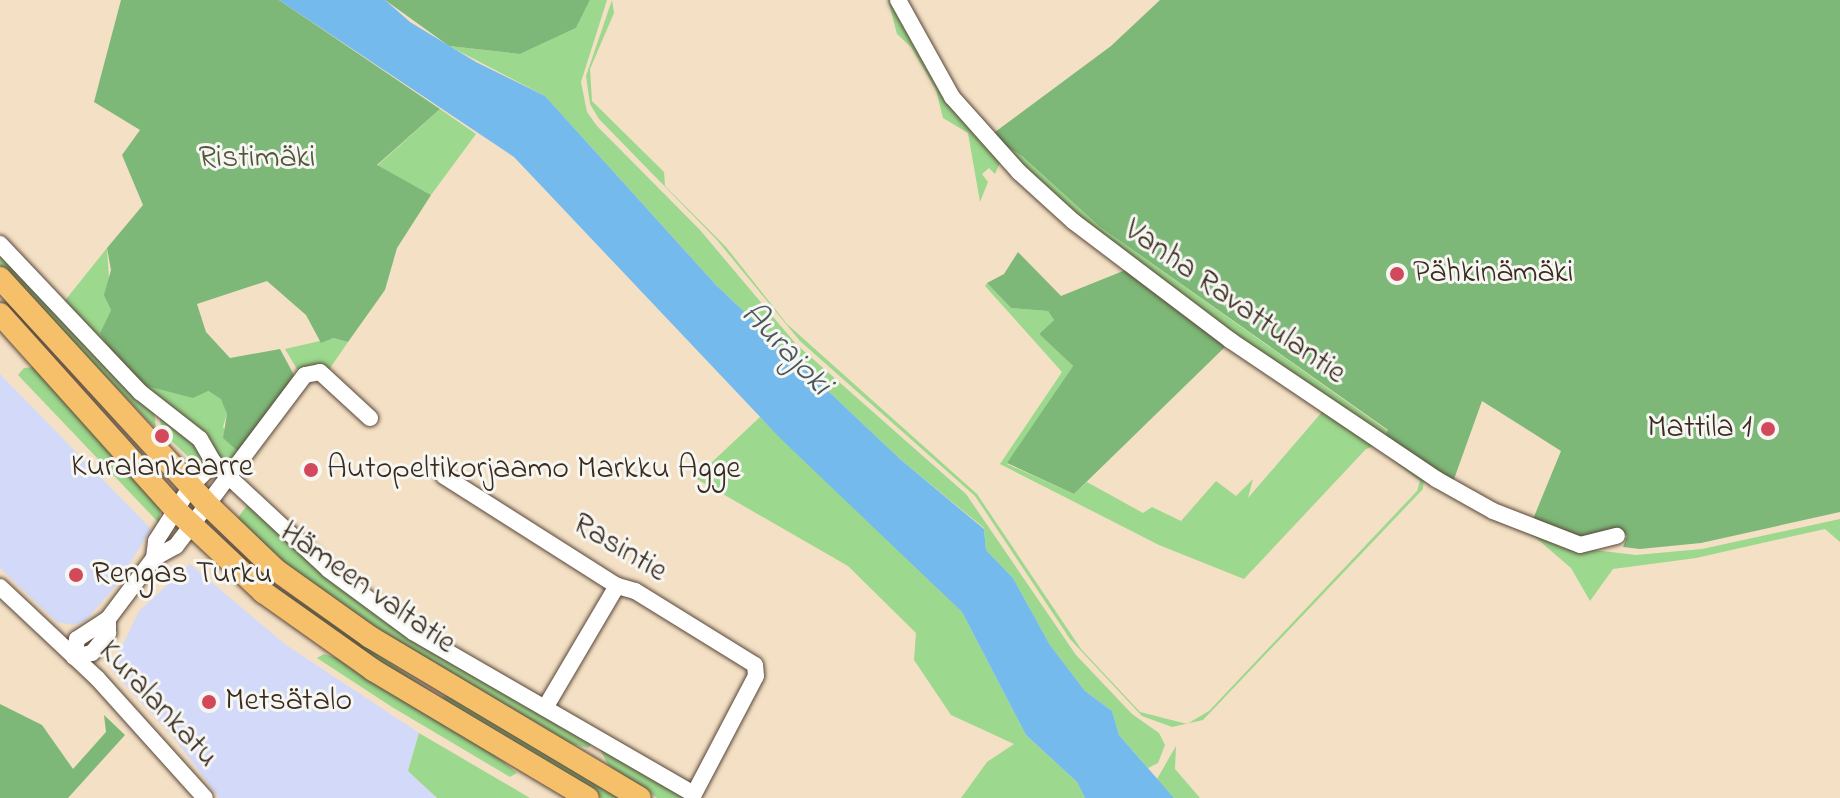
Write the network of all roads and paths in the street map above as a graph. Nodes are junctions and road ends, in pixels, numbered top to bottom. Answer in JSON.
{"nodes":[{"id":1,"x":898,"y":0,"type":"edge"},
{"id":2,"x":0,"y":244,"type":"edge"},
{"id":3,"x":0,"y":278,"type":"edge"},
{"id":4,"x":0,"y":314,"type":"edge"},
{"id":5,"x":370,"y":418,"type":"dead end"},
{"id":6,"x":214,"y":463,"type":"junction"},
{"id":7,"x":230,"y":473,"type":"junction"},
{"id":8,"x":444,"y":476,"type":"dead end"},
{"id":9,"x":198,"y":494,"type":"junction"},
{"id":10,"x":184,"y":517,"type":"junction"},
{"id":11,"x":1617,"y":536,"type":"dead end"},
{"id":12,"x":617,"y":586,"type":"junction"},
{"id":13,"x":0,"y":587,"type":"edge"},
{"id":14,"x":71,"y":653,"type":"junction"},
{"id":15,"x":545,"y":708,"type":"junction"},
{"id":16,"x":205,"y":798,"type":"edge"},
{"id":17,"x":588,"y":798,"type":"edge"},
{"id":18,"x":640,"y":798,"type":"edge"}],
"edges":[{"from":1,"to":11,"type":"street","name":"Vanha Ravattulantie"},
{"from":2,"to":6,"type":"street"},
{"from":3,"to":9,"type":"highway","name":"Hämeen valtatie"},
{"from":4,"to":10,"type":"highway","name":"Hämeen valtatie"},
{"from":5,"to":7,"type":"street"},
{"from":6,"to":7,"type":"street"},
{"from":6,"to":9,"type":"street"},
{"from":7,"to":9,"type":"street"},
{"from":7,"to":15,"type":"street"},
{"from":8,"to":12,"type":"street","name":"Rasintie"},
{"from":9,"to":10,"type":"street"},
{"from":9,"to":18,"type":"highway","name":"Hämeen valtatie"},
{"from":10,"to":14,"type":"street"},
{"from":10,"to":17,"type":"highway","name":"Hämeen valtatie"},
{"from":12,"to":15,"type":"street"},
{"from":12,"to":15,"type":"street","name":"Rasintie"},
{"from":13,"to":14,"type":"street","name":"Kuralankatu"},
{"from":14,"to":16,"type":"street","name":"Kuralankatu"}]}
